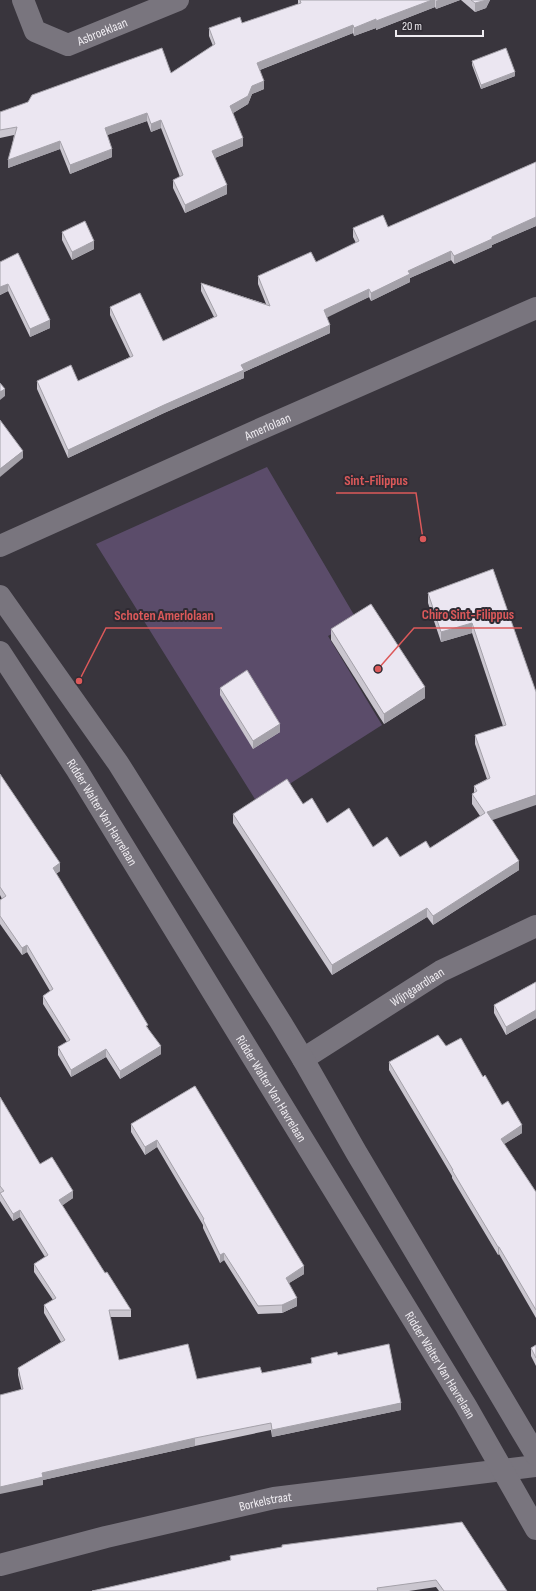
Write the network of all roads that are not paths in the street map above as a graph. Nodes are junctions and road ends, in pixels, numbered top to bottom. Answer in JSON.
{"nodes":[{"id":1,"x":23,"y":0,"type":"edge"},
{"id":2,"x":178,"y":0,"type":"edge"},
{"id":3,"x":536,"y":308,"type":"edge"},
{"id":4,"x":0,"y":546,"type":"edge"},
{"id":5,"x":0,"y":596,"type":"edge"},
{"id":6,"x":0,"y":652,"type":"edge"},
{"id":7,"x":536,"y":926,"type":"edge"},
{"id":8,"x":303,"y":1059,"type":"junction"},
{"id":9,"x":536,"y":1455,"type":"edge"},
{"id":10,"x":536,"y":1466,"type":"edge"},
{"id":11,"x":503,"y":1470,"type":"junction"},
{"id":12,"x":536,"y":1529,"type":"edge"},
{"id":13,"x":0,"y":1565,"type":"edge"}],
"edges":[{"from":1,"to":2,"type":"main road","name":"Asbroeklaan"},
{"from":3,"to":4,"type":"main road","name":"Amerlolaan"},
{"from":5,"to":8,"type":"main road"},
{"from":6,"to":11,"type":"main road","name":"Ridder Walter Van Havrelaan"},
{"from":7,"to":8,"type":"main road","name":"Wijngaardlaan"},
{"from":8,"to":9,"type":"main road"},
{"from":10,"to":11,"type":"main road","name":"Borkelstraat"},
{"from":11,"to":12,"type":"main road","name":"Ridder Walter Van Havrelaan"},
{"from":11,"to":13,"type":"main road","name":"Borkelstraat"}]}
